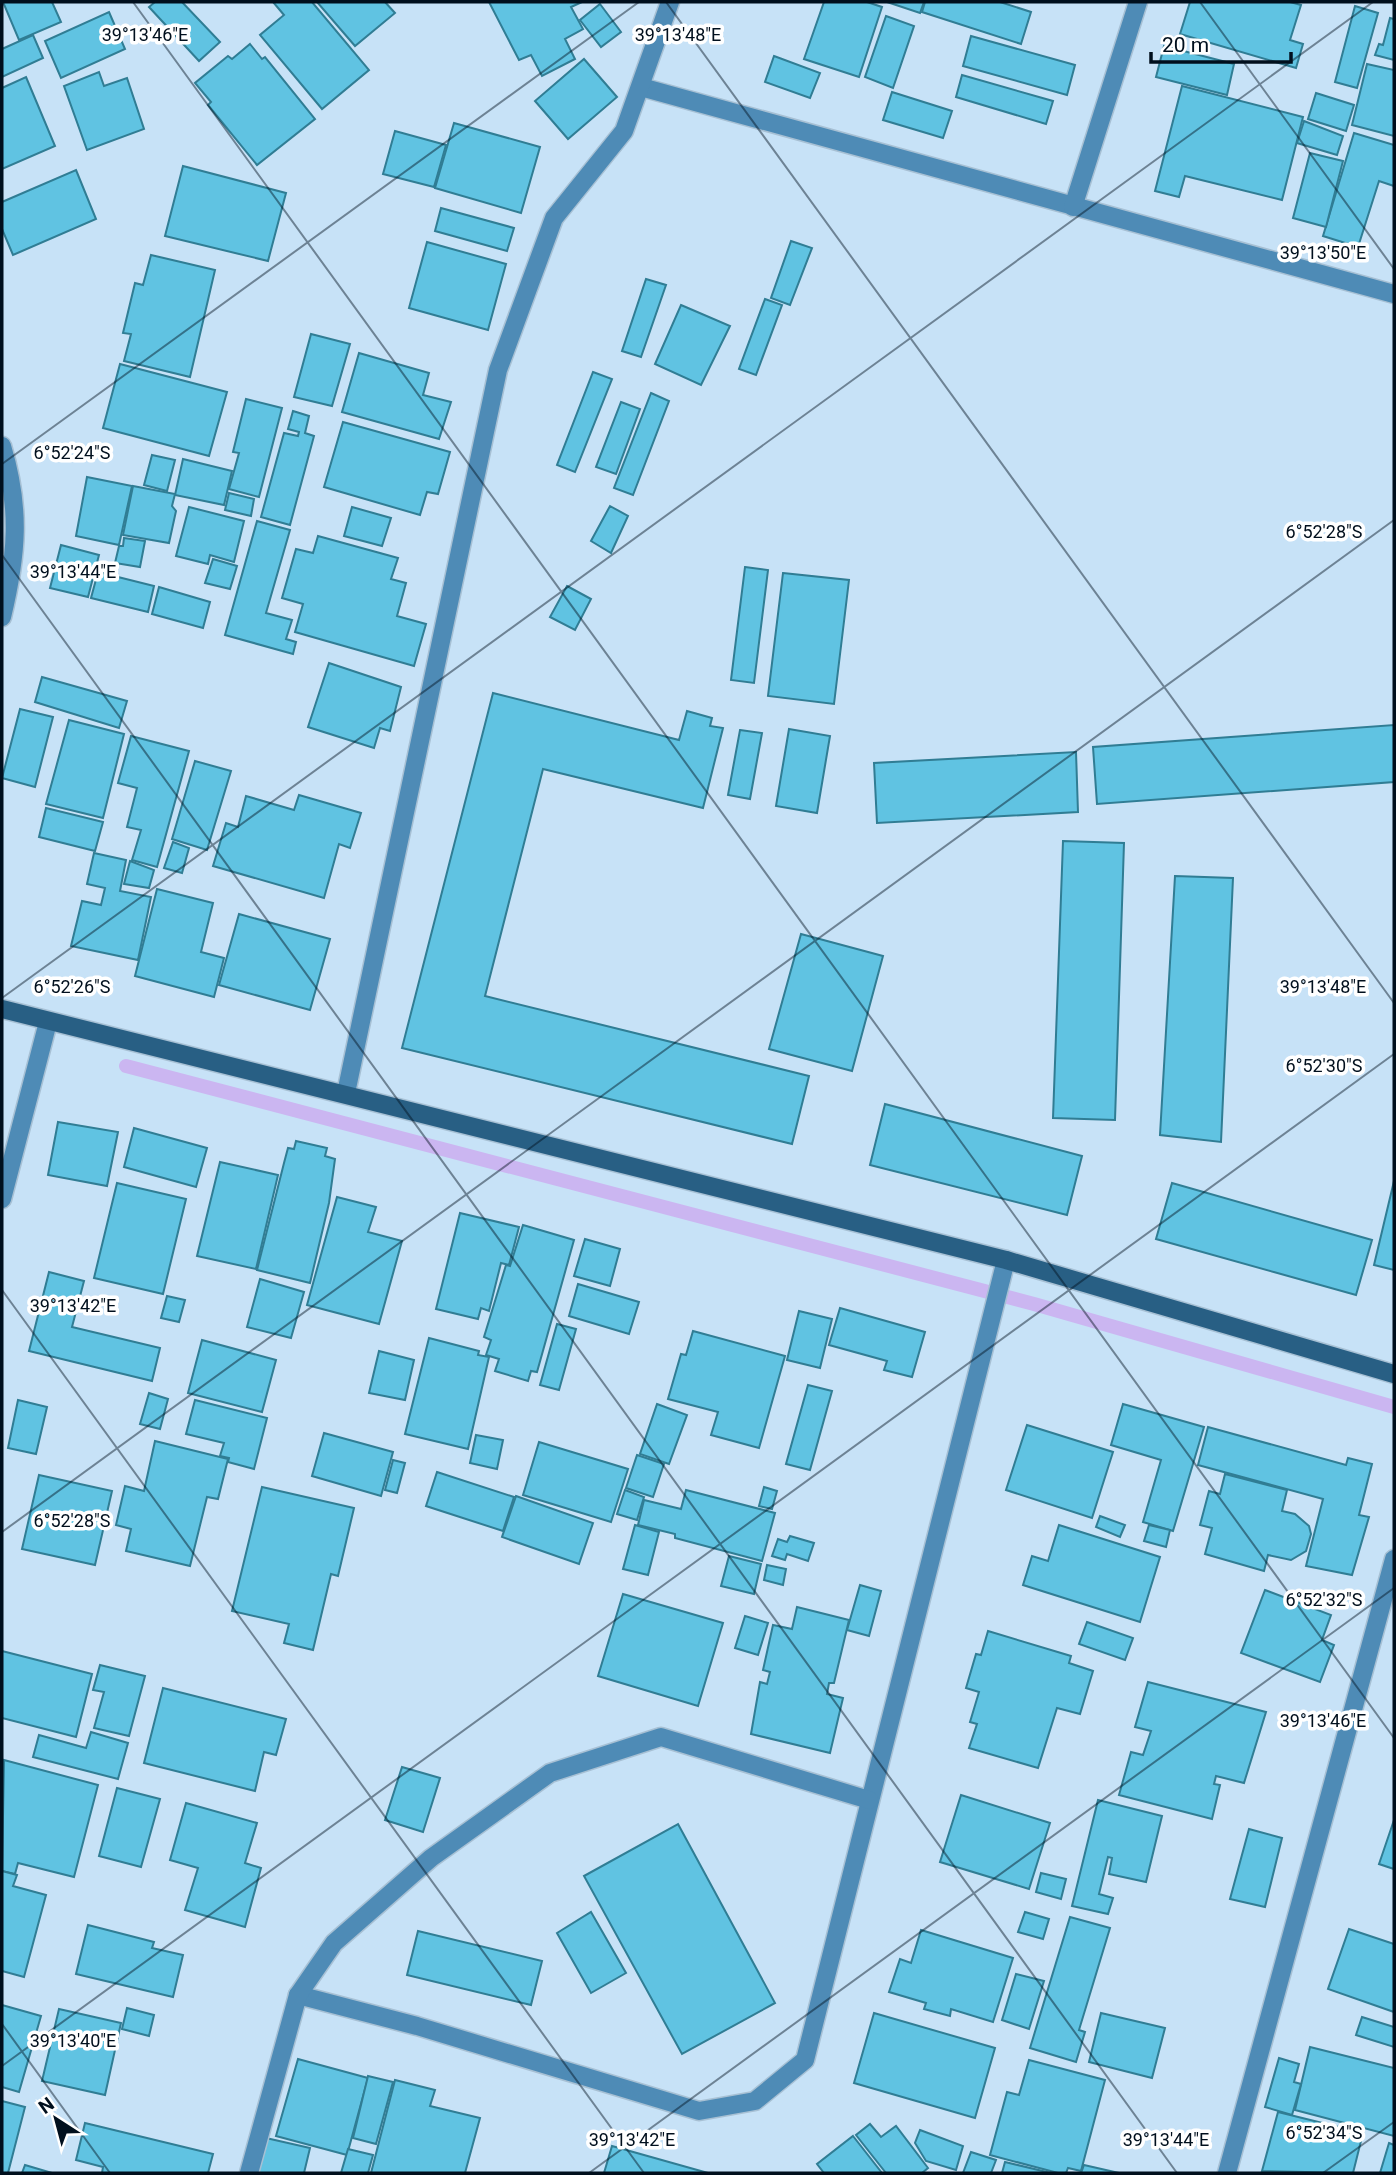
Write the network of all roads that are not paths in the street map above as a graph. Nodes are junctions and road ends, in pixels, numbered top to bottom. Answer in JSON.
{"nodes":[{"id":1,"x":670,"y":2,"type":"edge"},
{"id":2,"x":1138,"y":2,"type":"edge"},
{"id":3,"x":641,"y":87,"type":"junction"},
{"id":4,"x":1073,"y":207,"type":"junction"},
{"id":5,"x":1394,"y":294,"type":"edge"},
{"id":6,"x":2,"y":446,"type":"edge"},
{"id":7,"x":8,"y":563,"type":"edge"},
{"id":8,"x":2,"y":617,"type":"edge"},
{"id":9,"x":2,"y":1009,"type":"edge"},
{"id":10,"x":48,"y":1022,"type":"junction"},
{"id":11,"x":346,"y":1093,"type":"junction"},
{"id":12,"x":2,"y":1199,"type":"edge"},
{"id":13,"x":1006,"y":1261,"type":"junction"},
{"id":14,"x":1394,"y":1374,"type":"edge"},
{"id":15,"x":1394,"y":1559,"type":"edge"},
{"id":16,"x":869,"y":1800,"type":"junction"},
{"id":17,"x":298,"y":1995,"type":"junction"},
{"id":18,"x":249,"y":2173,"type":"edge"},
{"id":19,"x":1227,"y":2173,"type":"edge"}],
"edges":[{"from":1,"to":3,"type":"street"},
{"from":2,"to":4,"type":"street"},
{"from":3,"to":4,"type":"street"},
{"from":3,"to":11,"type":"street"},
{"from":4,"to":5,"type":"street"},
{"from":6,"to":7,"type":"street"},
{"from":7,"to":8,"type":"street"},
{"from":9,"to":10,"type":"street"},
{"from":10,"to":11,"type":"street"},
{"from":10,"to":12,"type":"street"},
{"from":11,"to":13,"type":"street"},
{"from":13,"to":14,"type":"street"},
{"from":13,"to":16,"type":"street"},
{"from":15,"to":19,"type":"street"},
{"from":16,"to":17,"type":"street"},
{"from":16,"to":17,"type":"street"},
{"from":17,"to":18,"type":"street"}]}
